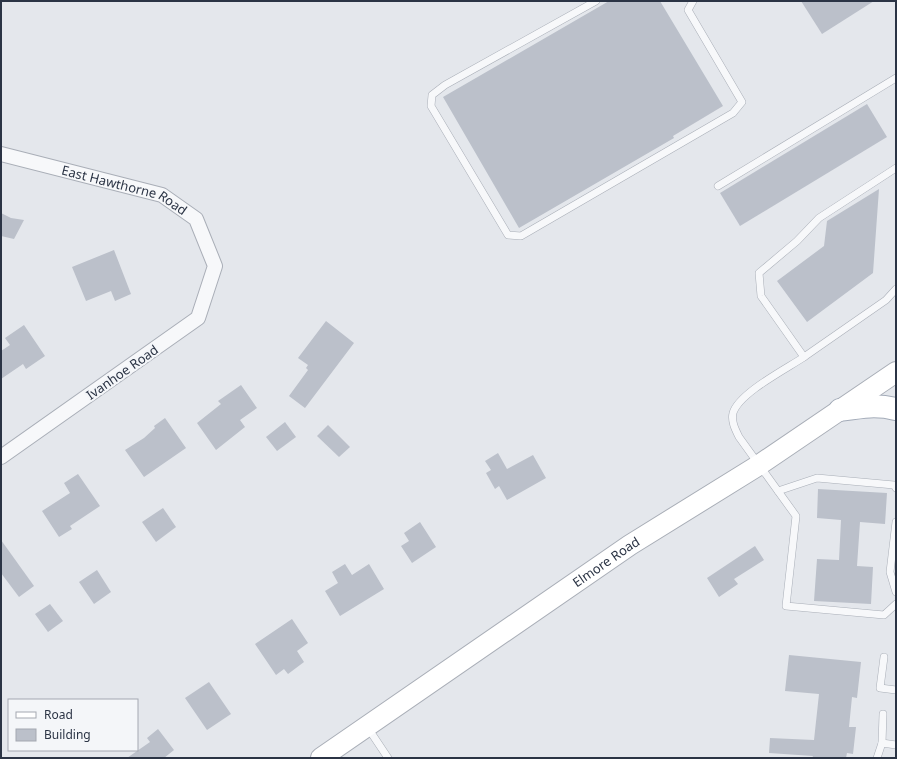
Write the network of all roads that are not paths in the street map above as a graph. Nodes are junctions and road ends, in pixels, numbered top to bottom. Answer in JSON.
{"nodes":[{"id":1,"x":596,"y":1,"type":"edge"},
{"id":2,"x":693,"y":1,"type":"edge"},
{"id":3,"x":896,"y":78,"type":"edge"},
{"id":4,"x":1,"y":154,"type":"edge"},
{"id":5,"x":896,"y":168,"type":"edge"},
{"id":6,"x":718,"y":186,"type":"dead end"},
{"id":7,"x":215,"y":266,"type":"joint"},
{"id":8,"x":896,"y":289,"type":"edge"},
{"id":9,"x":804,"y":357,"type":"junction"},
{"id":10,"x":896,"y":372,"type":"edge"},
{"id":11,"x":896,"y":409,"type":"edge"},
{"id":12,"x":840,"y":410,"type":"junction"},
{"id":13,"x":1,"y":457,"type":"edge"},
{"id":14,"x":759,"y":465,"type":"junction"},
{"id":15,"x":896,"y":488,"type":"edge"},
{"id":16,"x":778,"y":491,"type":"junction"},
{"id":17,"x":896,"y":522,"type":"edge"},
{"id":18,"x":896,"y":592,"type":"edge"},
{"id":19,"x":896,"y":604,"type":"edge"},
{"id":20,"x":884,"y":657,"type":"dead end"},
{"id":21,"x":896,"y":690,"type":"edge"},
{"id":22,"x":883,"y":714,"type":"dead end"},
{"id":23,"x":367,"y":726,"type":"junction"},
{"id":24,"x":882,"y":743,"type":"junction"},
{"id":25,"x":896,"y":745,"type":"edge"},
{"id":26,"x":321,"y":758,"type":"edge"},
{"id":27,"x":388,"y":758,"type":"edge"},
{"id":28,"x":877,"y":758,"type":"edge"}],
"edges":[{"from":1,"to":2,"type":"lane"},
{"from":3,"to":6,"type":"lane"},
{"from":4,"to":7,"type":"street","name":"East Hawthorne Road"},
{"from":5,"to":9,"type":"lane"},
{"from":7,"to":13,"type":"street","name":"Ivanhoe Road"},
{"from":8,"to":9,"type":"lane"},
{"from":9,"to":14,"type":"lane"},
{"from":10,"to":12,"type":"street","name":"Elmore Road"},
{"from":11,"to":12,"type":"main road"},
{"from":12,"to":14,"type":"street","name":"Elmore Road"},
{"from":14,"to":16,"type":"lane"},
{"from":14,"to":23,"type":"street","name":"Elmore Road"},
{"from":15,"to":16,"type":"lane"},
{"from":16,"to":19,"type":"lane"},
{"from":17,"to":18,"type":"lane"},
{"from":20,"to":21,"type":"lane"},
{"from":22,"to":24,"type":"lane"},
{"from":23,"to":26,"type":"street","name":"Elmore Road"},
{"from":23,"to":27,"type":"lane"},
{"from":24,"to":25,"type":"lane"},
{"from":24,"to":28,"type":"lane"}]}
